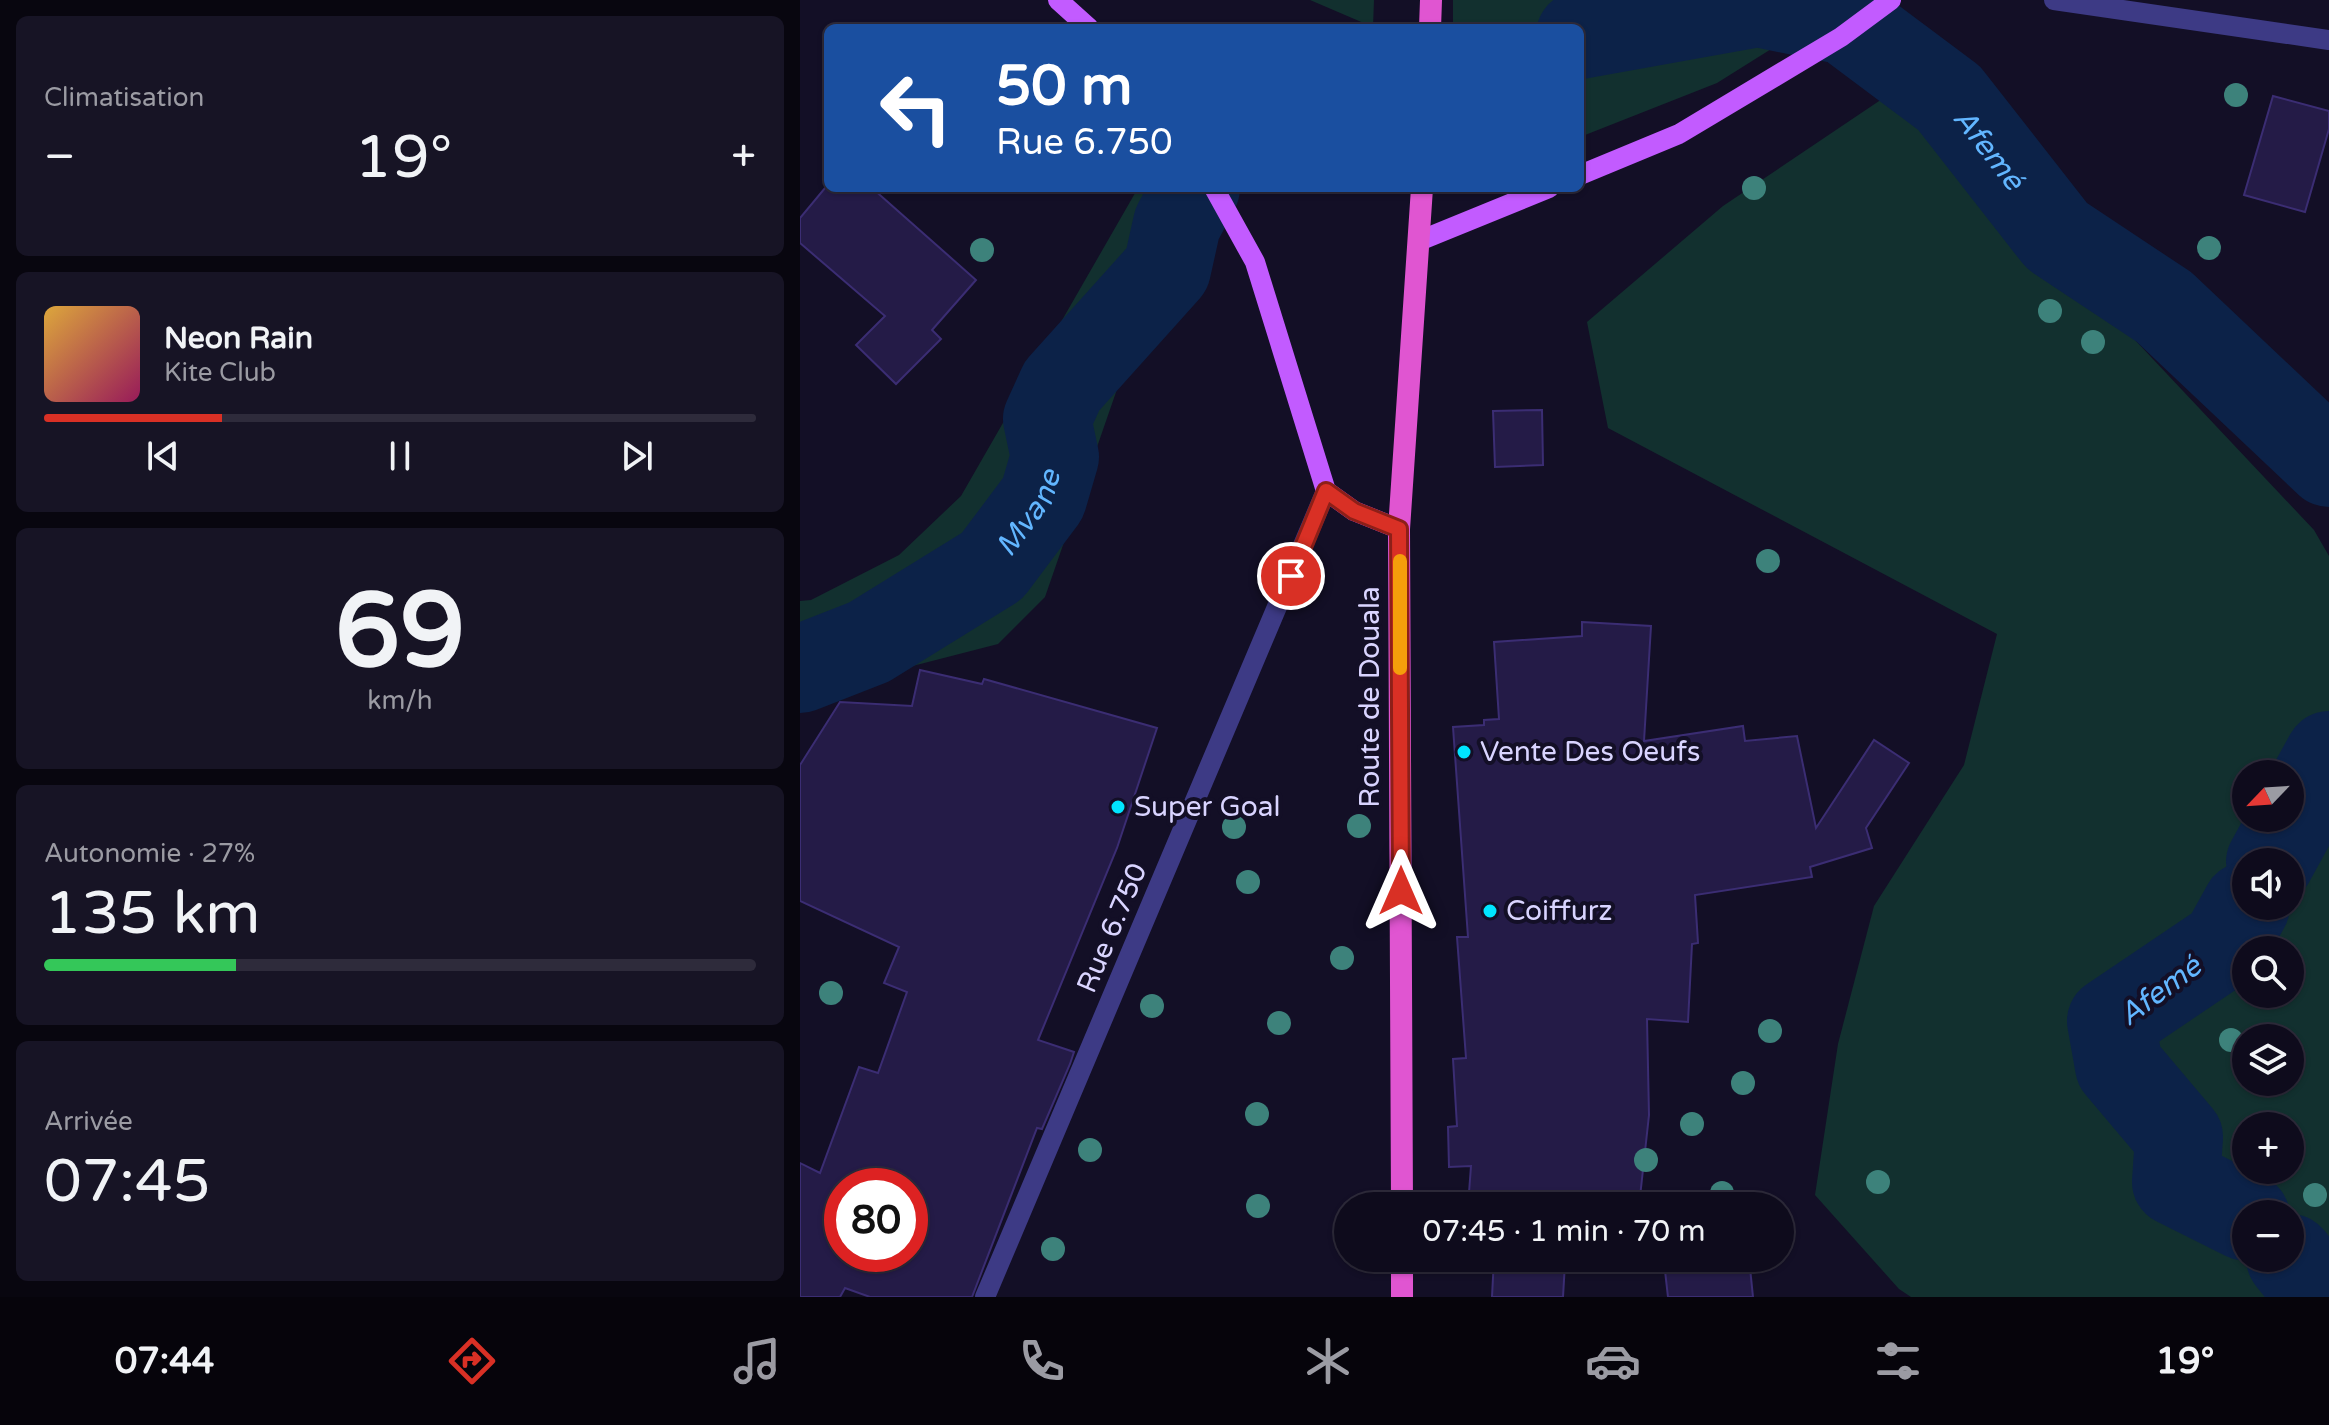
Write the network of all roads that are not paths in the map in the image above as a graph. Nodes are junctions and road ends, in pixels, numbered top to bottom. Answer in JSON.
{"nodes":[{"id":1,"x":1058,"y":0,"type":"edge"},
{"id":2,"x":1431,"y":0,"type":"edge"},
{"id":3,"x":1891,"y":0,"type":"edge"},
{"id":4,"x":2054,"y":0,"type":"edge"},
{"id":5,"x":1085,"y":24,"type":"edge"},
{"id":6,"x":1430,"y":24,"type":"edge"},
{"id":7,"x":2329,"y":40,"type":"edge"},
{"id":8,"x":1584,"y":173,"type":"edge"},
{"id":9,"x":1216,"y":192,"type":"edge"},
{"id":10,"x":1422,"y":192,"type":"edge"},
{"id":11,"x":1539,"y":192,"type":"edge"},
{"id":12,"x":1419,"y":241,"type":"junction"},
{"id":13,"x":1326,"y":491,"type":"junction"},
{"id":14,"x":1399,"y":529,"type":"junction"},
{"id":15,"x":1402,"y":1192,"type":"edge"},
{"id":16,"x":1402,"y":1272,"type":"edge"},
{"id":17,"x":985,"y":1297,"type":"edge"},
{"id":18,"x":1402,"y":1297,"type":"edge"}],
"edges":[{"from":1,"to":5,"type":"main road"},
{"from":2,"to":6,"type":"highway"},
{"from":3,"to":8,"type":"main road"},
{"from":4,"to":7,"type":"street"},
{"from":9,"to":13,"type":"main road"},
{"from":10,"to":12,"type":"highway","name":"Route de Douala"},
{"from":11,"to":12,"type":"main road"},
{"from":12,"to":14,"type":"highway","name":"Route de Douala"},
{"from":13,"to":14,"type":"main road"},
{"from":13,"to":17,"type":"street","name":"Rue 6.750"},
{"from":14,"to":15,"type":"highway","name":"Route de Douala"},
{"from":16,"to":18,"type":"highway"}]}
